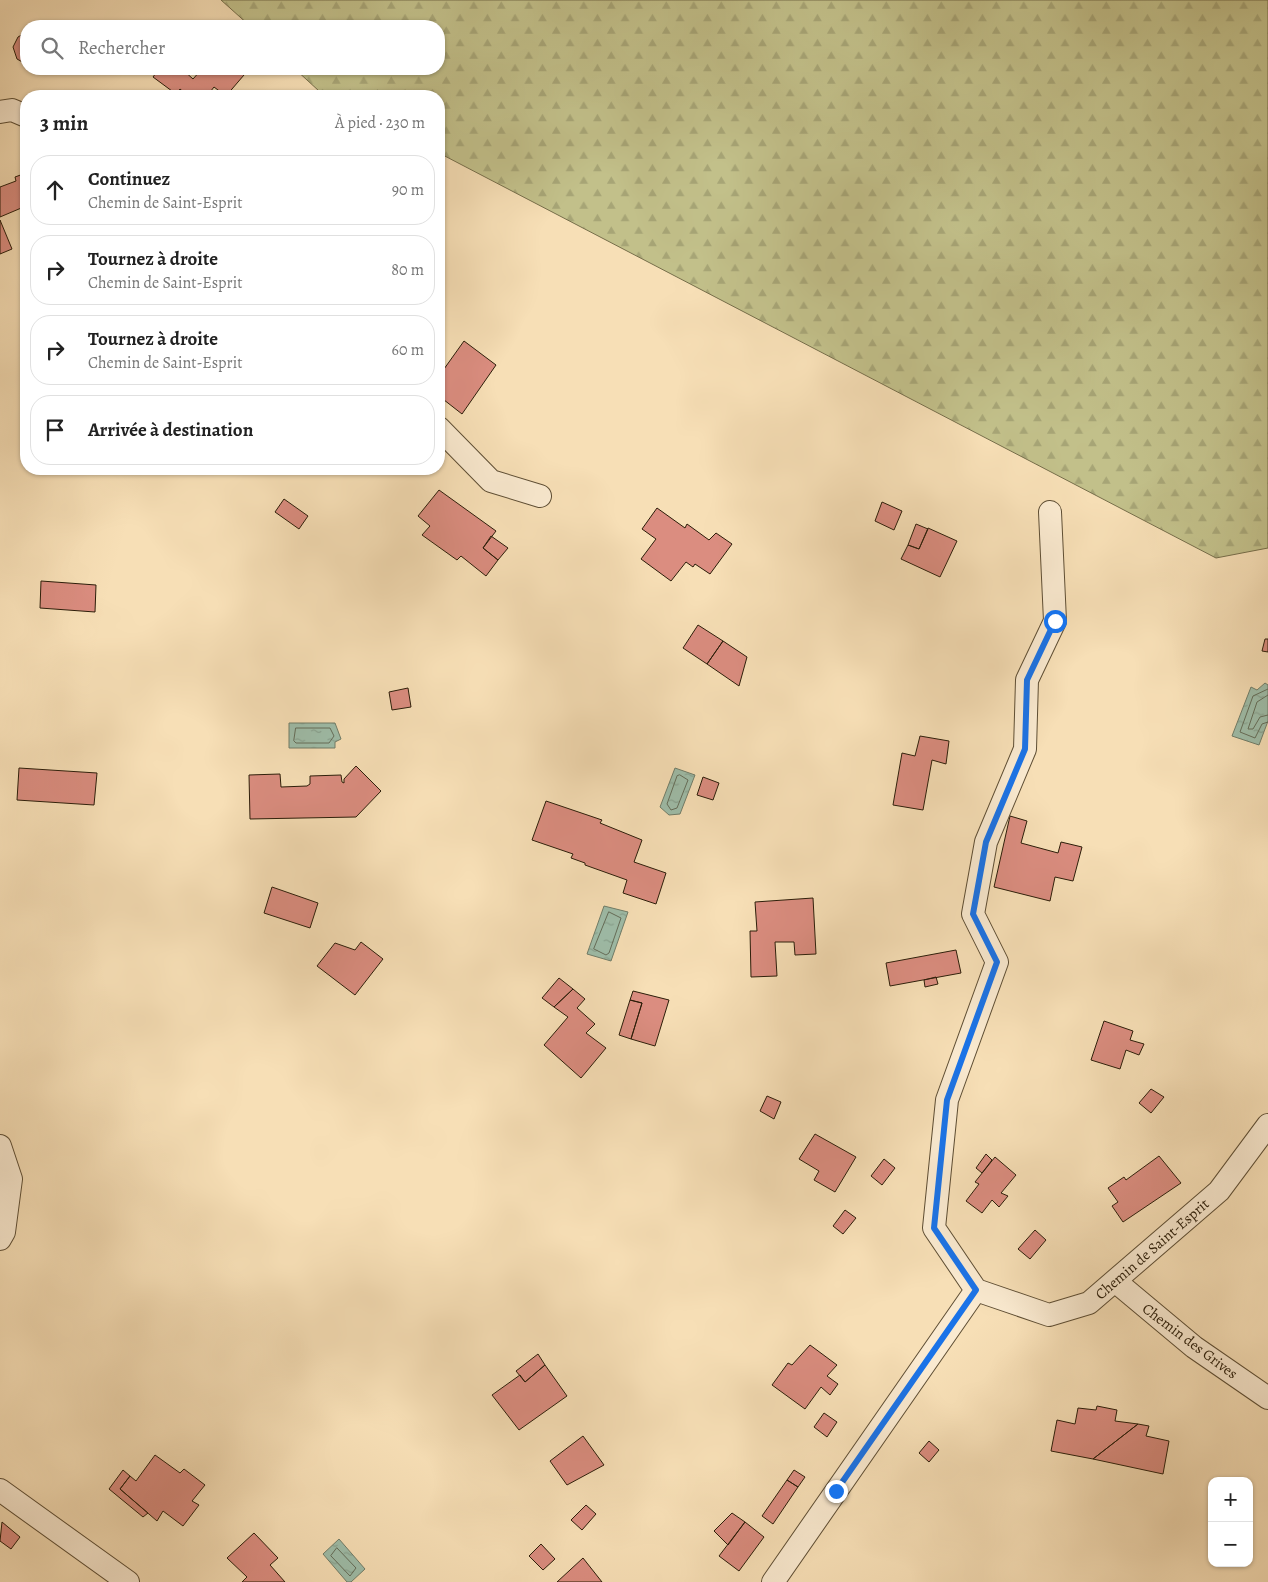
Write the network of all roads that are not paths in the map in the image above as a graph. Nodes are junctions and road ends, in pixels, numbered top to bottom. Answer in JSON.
{"nodes":[{"id":1,"x":0,"y":112,"type":"edge"},
{"id":2,"x":20,"y":113,"type":"edge"},
{"id":3,"x":445,"y":434,"type":"edge"},
{"id":4,"x":540,"y":496,"type":"dead end"},
{"id":5,"x":1050,"y":512,"type":"dead end"},
{"id":6,"x":1268,"y":1125,"type":"edge"},
{"id":7,"x":0,"y":1146,"type":"edge"},
{"id":8,"x":0,"y":1239,"type":"edge"},
{"id":9,"x":1115,"y":1281,"type":"junction"},
{"id":10,"x":976,"y":1290,"type":"junction"},
{"id":11,"x":1268,"y":1398,"type":"edge"},
{"id":12,"x":0,"y":1490,"type":"edge"},
{"id":13,"x":128,"y":1582,"type":"edge"},
{"id":14,"x":773,"y":1582,"type":"edge"}],
"edges":[{"from":1,"to":2,"type":"street"},
{"from":3,"to":4,"type":"street"},
{"from":5,"to":10,"type":"street"},
{"from":6,"to":9,"type":"street","name":"Chemin de Saint-Esprit"},
{"from":7,"to":8,"type":"street"},
{"from":9,"to":10,"type":"street","name":"Chemin de Saint-Esprit"},
{"from":9,"to":11,"type":"street","name":"Chemin des Grives"},
{"from":10,"to":14,"type":"street"},
{"from":12,"to":13,"type":"street"}]}
